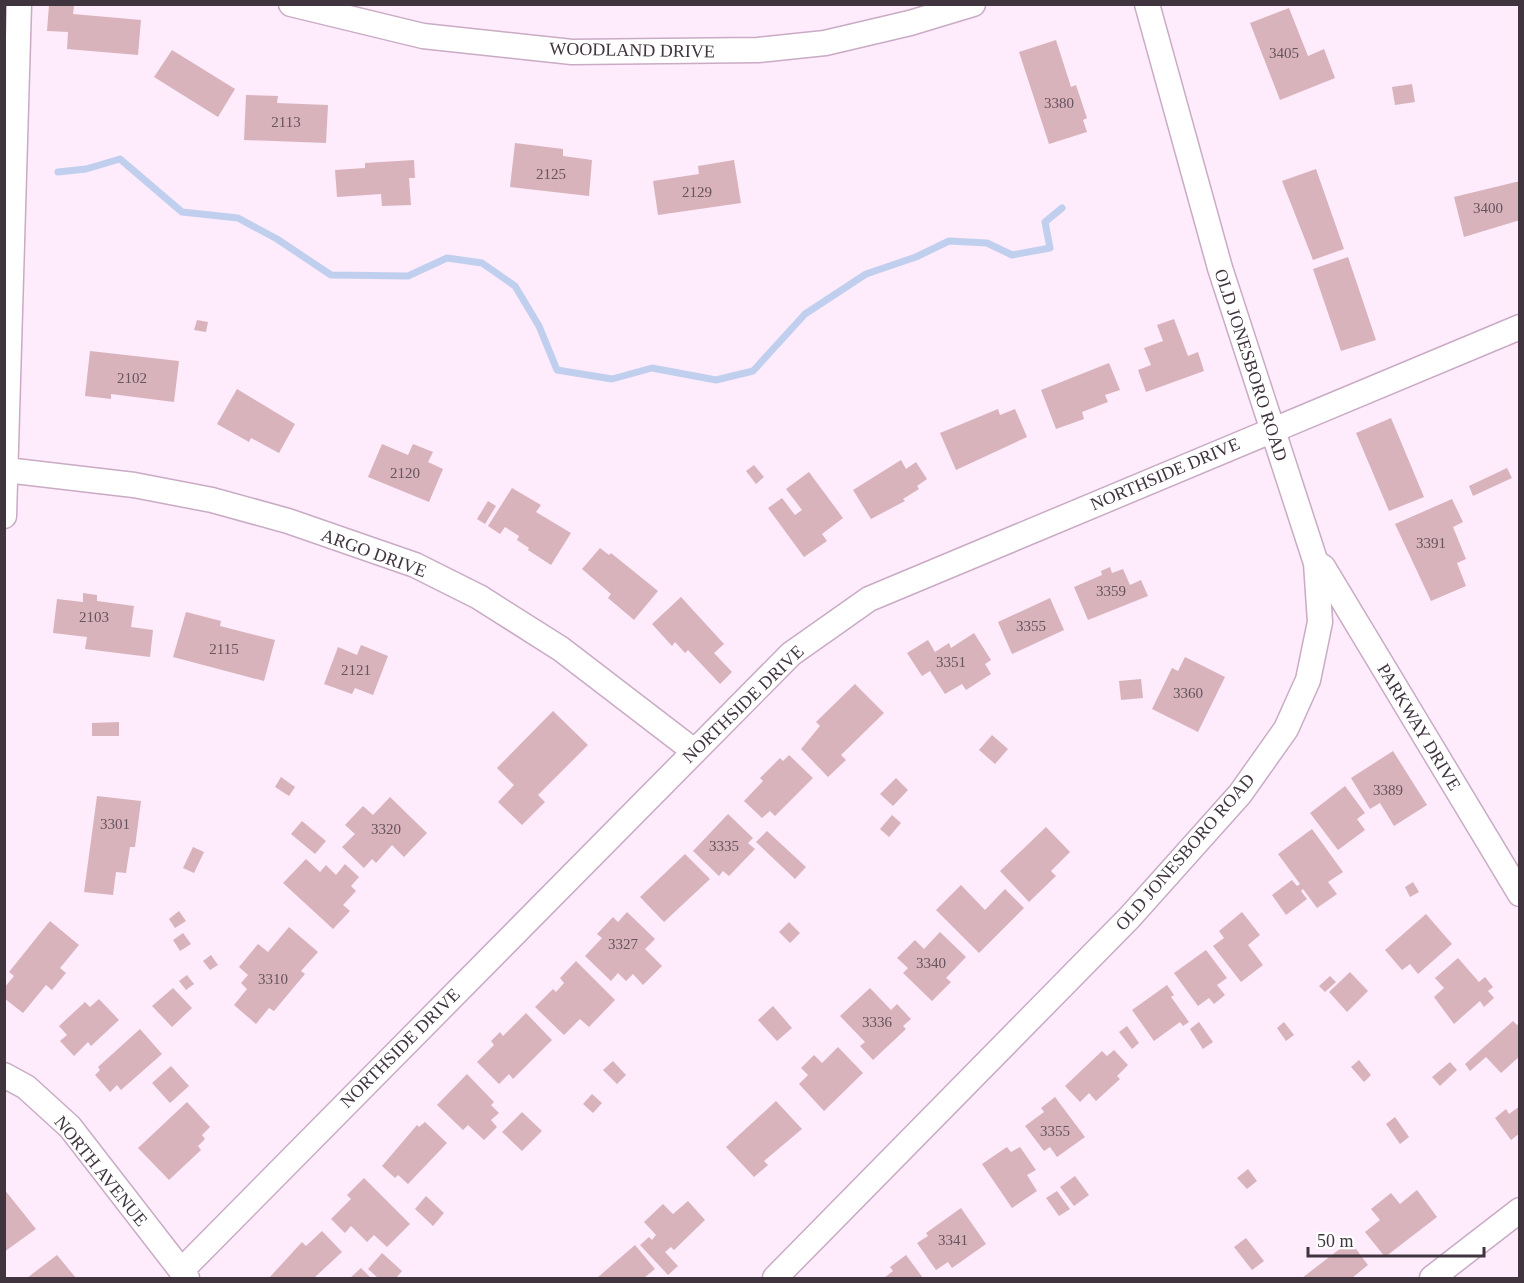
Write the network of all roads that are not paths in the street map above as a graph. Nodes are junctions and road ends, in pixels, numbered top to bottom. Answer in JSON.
{"nodes":[{"id":1,"x":19,"y":4,"type":"edge"},
{"id":2,"x":291,"y":4,"type":"edge"},
{"id":3,"x":973,"y":4,"type":"edge"},
{"id":4,"x":1147,"y":4,"type":"edge"},
{"id":5,"x":1520,"y":327,"type":"edge"},
{"id":6,"x":1270,"y":429,"type":"junction"},
{"id":7,"x":6,"y":470,"type":"junction"},
{"id":8,"x":4,"y":516,"type":"edge"},
{"id":9,"x":1316,"y":563,"type":"junction"},
{"id":10,"x":694,"y":751,"type":"junction"},
{"id":11,"x":1520,"y":894,"type":"edge"},
{"id":12,"x":4,"y":1075,"type":"edge"},
{"id":13,"x":1520,"y":1210,"type":"edge"},
{"id":14,"x":184,"y":1275,"type":"edge"},
{"id":15,"x":775,"y":1278,"type":"edge"},
{"id":16,"x":1432,"y":1278,"type":"edge"}],
"edges":[{"from":1,"to":7,"type":"street"},
{"from":2,"to":3,"type":"street","name":"WOODLAND DRIVE"},
{"from":4,"to":6,"type":"street","name":"OLD JONESBORO ROAD"},
{"from":5,"to":6,"type":"street","name":"NORTHSIDE DRIVE"},
{"from":6,"to":9,"type":"street","name":"OLD JONESBORO ROAD"},
{"from":6,"to":10,"type":"street","name":"NORTHSIDE DRIVE"},
{"from":7,"to":8,"type":"street"},
{"from":7,"to":10,"type":"street","name":"ARGO DRIVE"},
{"from":9,"to":11,"type":"street","name":"PARKWAY DRIVE"},
{"from":9,"to":15,"type":"street","name":"OLD JONESBORO ROAD"},
{"from":10,"to":14,"type":"street","name":"NORTHSIDE DRIVE"},
{"from":12,"to":14,"type":"street","name":"NORTH AVENUE"},
{"from":13,"to":16,"type":"street"}]}
